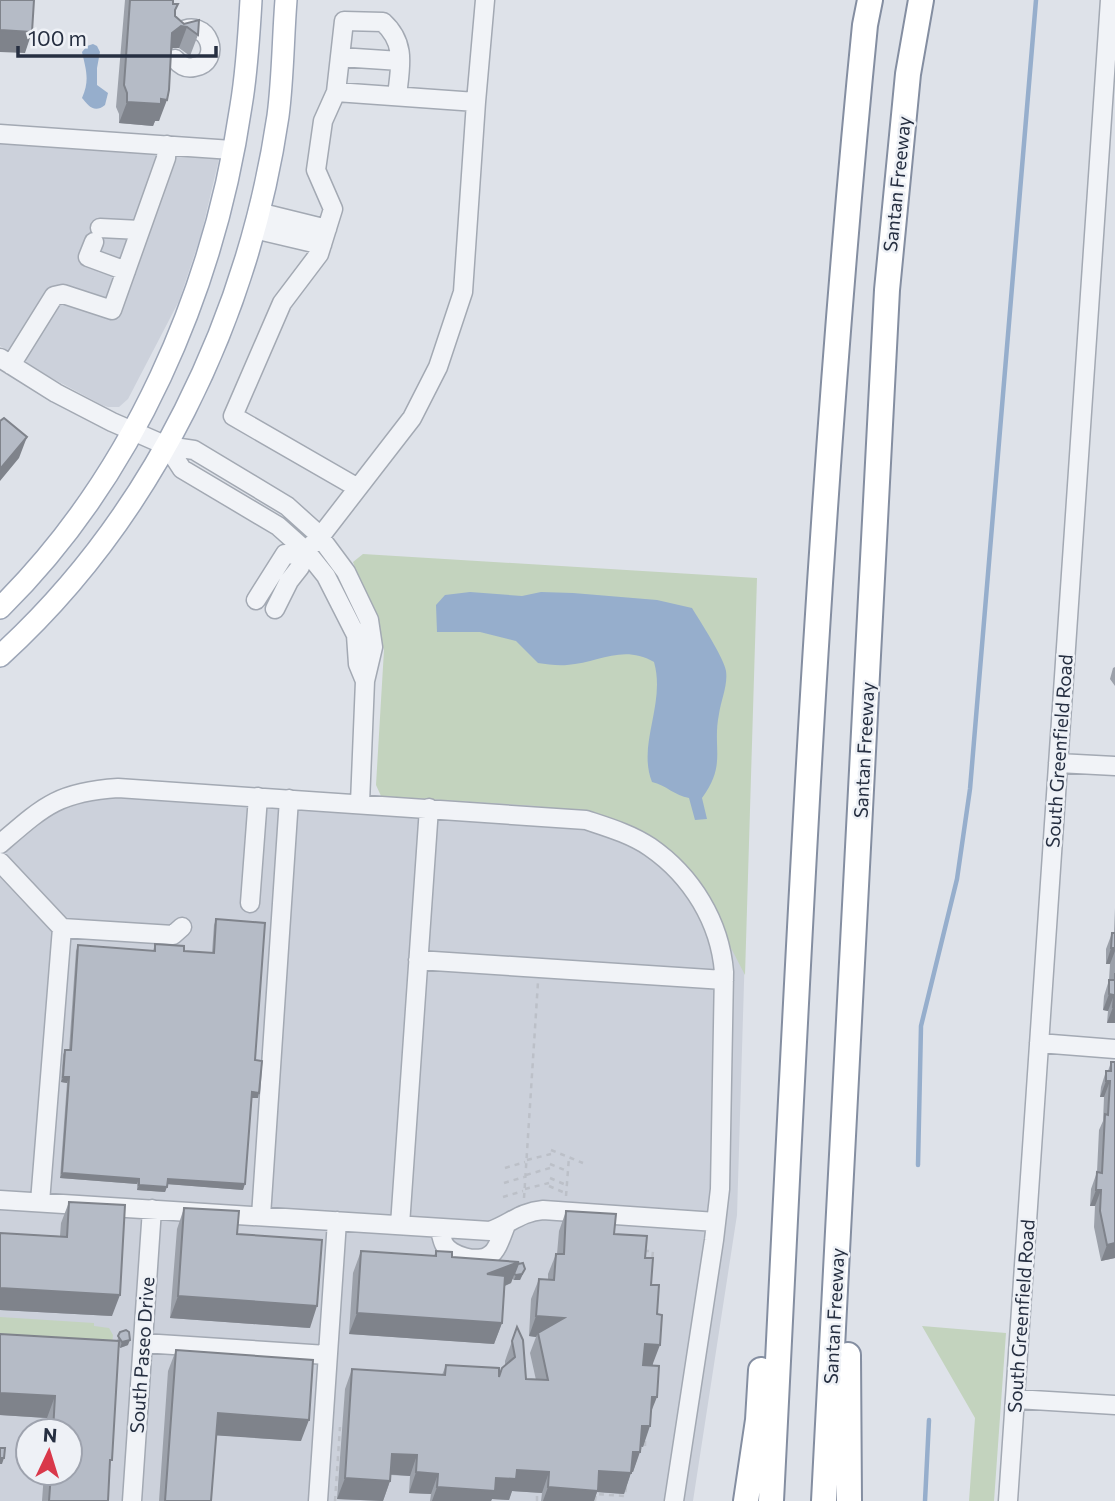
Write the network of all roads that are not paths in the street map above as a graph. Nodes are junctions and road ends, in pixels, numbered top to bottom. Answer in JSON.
{"nodes":[{"id":1,"x":251,"y":0,"type":"edge"},
{"id":2,"x":286,"y":0,"type":"edge"},
{"id":3,"x":485,"y":0,"type":"edge"},
{"id":4,"x":870,"y":0,"type":"edge"},
{"id":5,"x":920,"y":0,"type":"edge"},
{"id":6,"x":1110,"y":0,"type":"edge"},
{"id":7,"x":178,"y":34,"type":"edge"},
{"id":8,"x":340,"y":57,"type":"junction"},
{"id":9,"x":175,"y":59,"type":"dead end"},
{"id":10,"x":400,"y":61,"type":"junction"},
{"id":11,"x":336,"y":92,"type":"junction"},
{"id":12,"x":397,"y":96,"type":"junction"},
{"id":13,"x":476,"y":102,"type":"junction"},
{"id":14,"x":0,"y":134,"type":"edge"},
{"id":15,"x":167,"y":145,"type":"junction"},
{"id":16,"x":232,"y":150,"type":"junction"},
{"id":17,"x":256,"y":221,"type":"junction"},
{"id":18,"x":141,"y":230,"type":"junction"},
{"id":19,"x":324,"y":237,"type":"junction"},
{"id":20,"x":126,"y":271,"type":"junction"},
{"id":21,"x":6,"y":362,"type":"edge"},
{"id":22,"x":133,"y":431,"type":"junction"},
{"id":23,"x":167,"y":446,"type":"junction"},
{"id":24,"x":358,"y":488,"type":"junction"},
{"id":25,"x":320,"y":537,"type":"junction"},
{"id":26,"x":303,"y":553,"type":"junction"},
{"id":27,"x":274,"y":571,"type":"junction"},
{"id":28,"x":289,"y":581,"type":"junction"},
{"id":29,"x":256,"y":600,"type":"dead end"},
{"id":30,"x":0,"y":608,"type":"edge"},
{"id":31,"x":275,"y":609,"type":"dead end"},
{"id":32,"x":0,"y":656,"type":"edge"},
{"id":33,"x":365,"y":681,"type":"junction"},
{"id":34,"x":1058,"y":763,"type":"junction"},
{"id":35,"x":1115,"y":766,"type":"edge"},
{"id":36,"x":258,"y":797,"type":"junction"},
{"id":37,"x":289,"y":799,"type":"junction"},
{"id":38,"x":360,"y":803,"type":"junction"},
{"id":39,"x":429,"y":808,"type":"junction"},
{"id":40,"x":2,"y":839,"type":"edge"},
{"id":41,"x":0,"y":862,"type":"edge"},
{"id":42,"x":802,"y":888,"type":"junction"},
{"id":43,"x":250,"y":903,"type":"dead end"},
{"id":44,"x":183,"y":927,"type":"dead end"},
{"id":45,"x":62,"y":928,"type":"junction"},
{"id":46,"x":418,"y":960,"type":"junction"},
{"id":47,"x":724,"y":980,"type":"junction"},
{"id":48,"x":1039,"y":1043,"type":"junction"},
{"id":49,"x":1115,"y":1049,"type":"edge"},
{"id":50,"x":842,"y":1155,"type":"junction"},
{"id":51,"x":0,"y":1199,"type":"edge"},
{"id":52,"x":40,"y":1202,"type":"junction"},
{"id":53,"x":152,"y":1209,"type":"junction"},
{"id":54,"x":261,"y":1216,"type":"junction"},
{"id":55,"x":337,"y":1221,"type":"junction"},
{"id":56,"x":716,"y":1222,"type":"junction"},
{"id":57,"x":400,"y":1225,"type":"junction"},
{"id":58,"x":506,"y":1225,"type":"junction"},
{"id":59,"x":439,"y":1228,"type":"junction"},
{"id":60,"x":143,"y":1343,"type":"junction"},
{"id":61,"x":327,"y":1355,"type":"junction"},
{"id":62,"x":1015,"y":1399,"type":"junction"},
{"id":63,"x":1115,"y":1405,"type":"edge"},
{"id":64,"x":132,"y":1501,"type":"edge"},
{"id":65,"x":318,"y":1501,"type":"edge"},
{"id":66,"x":674,"y":1501,"type":"edge"},
{"id":67,"x":746,"y":1501,"type":"edge"},
{"id":68,"x":771,"y":1501,"type":"edge"},
{"id":69,"x":824,"y":1501,"type":"edge"},
{"id":70,"x":849,"y":1501,"type":"edge"},
{"id":71,"x":1008,"y":1501,"type":"edge"}],
"edges":[{"from":1,"to":16,"type":"main road"},
{"from":2,"to":17,"type":"main road"},
{"from":3,"to":13,"type":"street"},
{"from":4,"to":42,"type":"highway"},
{"from":5,"to":50,"type":"highway","name":"Santan Freeway"},
{"from":6,"to":34,"type":"street","name":"South Greenfield Road"},
{"from":7,"to":9,"type":"street"},
{"from":8,"to":10,"type":"street"},
{"from":8,"to":10,"type":"street"},
{"from":8,"to":11,"type":"street"},
{"from":10,"to":12,"type":"street"},
{"from":11,"to":12,"type":"street"},
{"from":11,"to":19,"type":"street"},
{"from":12,"to":13,"type":"street"},
{"from":13,"to":24,"type":"street"},
{"from":14,"to":15,"type":"street"},
{"from":15,"to":16,"type":"street"},
{"from":15,"to":18,"type":"street"},
{"from":16,"to":22,"type":"main road"},
{"from":17,"to":19,"type":"street"},
{"from":17,"to":23,"type":"main road"},
{"from":18,"to":20,"type":"street"},
{"from":18,"to":20,"type":"street"},
{"from":19,"to":24,"type":"street"},
{"from":20,"to":21,"type":"street"},
{"from":21,"to":22,"type":"street"},
{"from":22,"to":23,"type":"street"},
{"from":22,"to":30,"type":"main road"},
{"from":23,"to":25,"type":"street"},
{"from":23,"to":26,"type":"street"},
{"from":23,"to":32,"type":"main road"},
{"from":24,"to":25,"type":"street"},
{"from":25,"to":26,"type":"street"},
{"from":25,"to":33,"type":"street"},
{"from":26,"to":27,"type":"street"},
{"from":26,"to":28,"type":"street"},
{"from":26,"to":33,"type":"street"},
{"from":27,"to":28,"type":"street"},
{"from":27,"to":29,"type":"street"},
{"from":28,"to":31,"type":"street"},
{"from":33,"to":38,"type":"street"},
{"from":34,"to":35,"type":"street"},
{"from":34,"to":48,"type":"street","name":"South Greenfield Road"},
{"from":36,"to":37,"type":"street"},
{"from":36,"to":40,"type":"street"},
{"from":36,"to":43,"type":"street"},
{"from":37,"to":38,"type":"street"},
{"from":37,"to":54,"type":"street"},
{"from":38,"to":39,"type":"street"},
{"from":39,"to":46,"type":"street"},
{"from":39,"to":47,"type":"street"},
{"from":41,"to":45,"type":"street"},
{"from":42,"to":67,"type":"highway"},
{"from":42,"to":68,"type":"highway"},
{"from":44,"to":45,"type":"street"},
{"from":45,"to":52,"type":"street"},
{"from":46,"to":47,"type":"street"},
{"from":46,"to":57,"type":"street"},
{"from":47,"to":56,"type":"street"},
{"from":48,"to":49,"type":"street"},
{"from":48,"to":62,"type":"street","name":"South Greenfield Road"},
{"from":50,"to":69,"type":"highway","name":"Santan Freeway"},
{"from":50,"to":70,"type":"highway"},
{"from":51,"to":52,"type":"street"},
{"from":52,"to":53,"type":"street"},
{"from":53,"to":54,"type":"street"},
{"from":53,"to":60,"type":"street","name":"South Paseo Drive"},
{"from":54,"to":55,"type":"street"},
{"from":55,"to":57,"type":"street"},
{"from":55,"to":61,"type":"street"},
{"from":56,"to":58,"type":"street"},
{"from":56,"to":66,"type":"street"},
{"from":57,"to":59,"type":"street"},
{"from":58,"to":59,"type":"street"},
{"from":58,"to":59,"type":"street"},
{"from":60,"to":61,"type":"street"},
{"from":60,"to":64,"type":"street","name":"South Paseo Drive"},
{"from":61,"to":65,"type":"street"},
{"from":62,"to":63,"type":"street"},
{"from":62,"to":71,"type":"street","name":"South Greenfield Road"}]}
